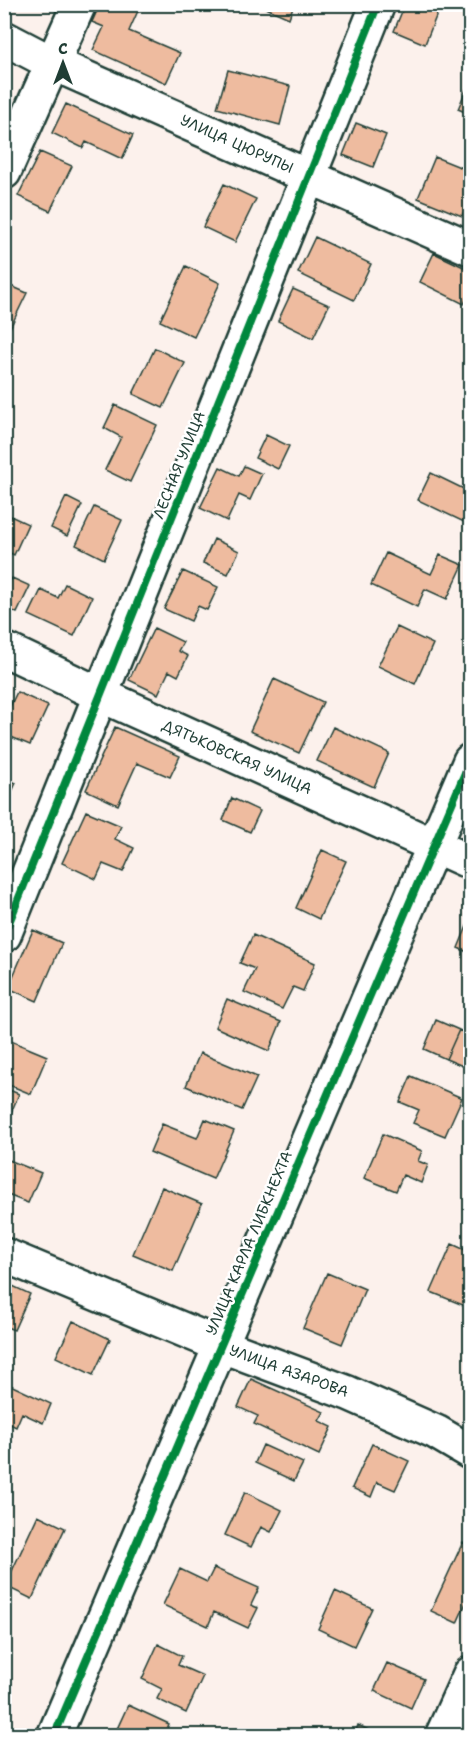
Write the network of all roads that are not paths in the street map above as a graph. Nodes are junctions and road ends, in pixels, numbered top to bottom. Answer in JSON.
{"nodes":[{"id":1,"x":78,"y":4,"type":"edge"},
{"id":2,"x":378,"y":4,"type":"edge"},
{"id":3,"x":4,"y":38,"type":"edge"},
{"id":4,"x":52,"y":63,"type":"junction"},
{"id":5,"x":4,"y":172,"type":"edge"},
{"id":6,"x":310,"y":176,"type":"junction"},
{"id":7,"x":471,"y":248,"type":"edge"},
{"id":8,"x":4,"y":649,"type":"edge"},
{"id":9,"x":101,"y":695,"type":"junction"},
{"id":10,"x":471,"y":761,"type":"edge"},
{"id":11,"x":434,"y":846,"type":"junction"},
{"id":12,"x":471,"y":862,"type":"edge"},
{"id":13,"x":4,"y":935,"type":"edge"},
{"id":14,"x":4,"y":1255,"type":"edge"},
{"id":15,"x":220,"y":1345,"type":"junction"},
{"id":16,"x":471,"y":1452,"type":"edge"},
{"id":17,"x":471,"y":1674,"type":"edge"},
{"id":18,"x":54,"y":1736,"type":"edge"},
{"id":19,"x":442,"y":1736,"type":"edge"}],
"edges":[{"from":1,"to":4,"type":"street"},
{"from":2,"to":6,"type":"street","name":"ЛЕСНАЯ УЛИЦА"},
{"from":3,"to":4,"type":"street","name":"УЛИЦА ЦЮРУПЫ"},
{"from":4,"to":5,"type":"street"},
{"from":4,"to":6,"type":"street","name":"УЛИЦА ЦЮРУПЫ"},
{"from":6,"to":7,"type":"street","name":"УЛИЦА ЦЮРУПЫ"},
{"from":6,"to":9,"type":"street","name":"ЛЕСНАЯ УЛИЦА"},
{"from":8,"to":9,"type":"street","name":"ДЯТЬКОВСКАЯ УЛИЦА"},
{"from":9,"to":11,"type":"street","name":"ДЯТЬКОВСКАЯ УЛИЦА"},
{"from":9,"to":13,"type":"street","name":"ЛЕСНАЯ УЛИЦА"},
{"from":10,"to":11,"type":"street","name":"УЛИЦА КАРЛА ЛИБКНЕХТА"},
{"from":11,"to":12,"type":"street","name":"ДЯТЬКОВСКАЯ УЛИЦА"},
{"from":11,"to":15,"type":"street","name":"УЛИЦА КАРЛА ЛИБКНЕХТА"},
{"from":14,"to":15,"type":"street","name":"УЛИЦА АЗАРОВА"},
{"from":15,"to":16,"type":"street","name":"УЛИЦА АЗАРОВА"},
{"from":15,"to":18,"type":"street","name":"УЛИЦА КАРЛА ЛИБКНЕХТА"},
{"from":17,"to":19,"type":"street"}]}
